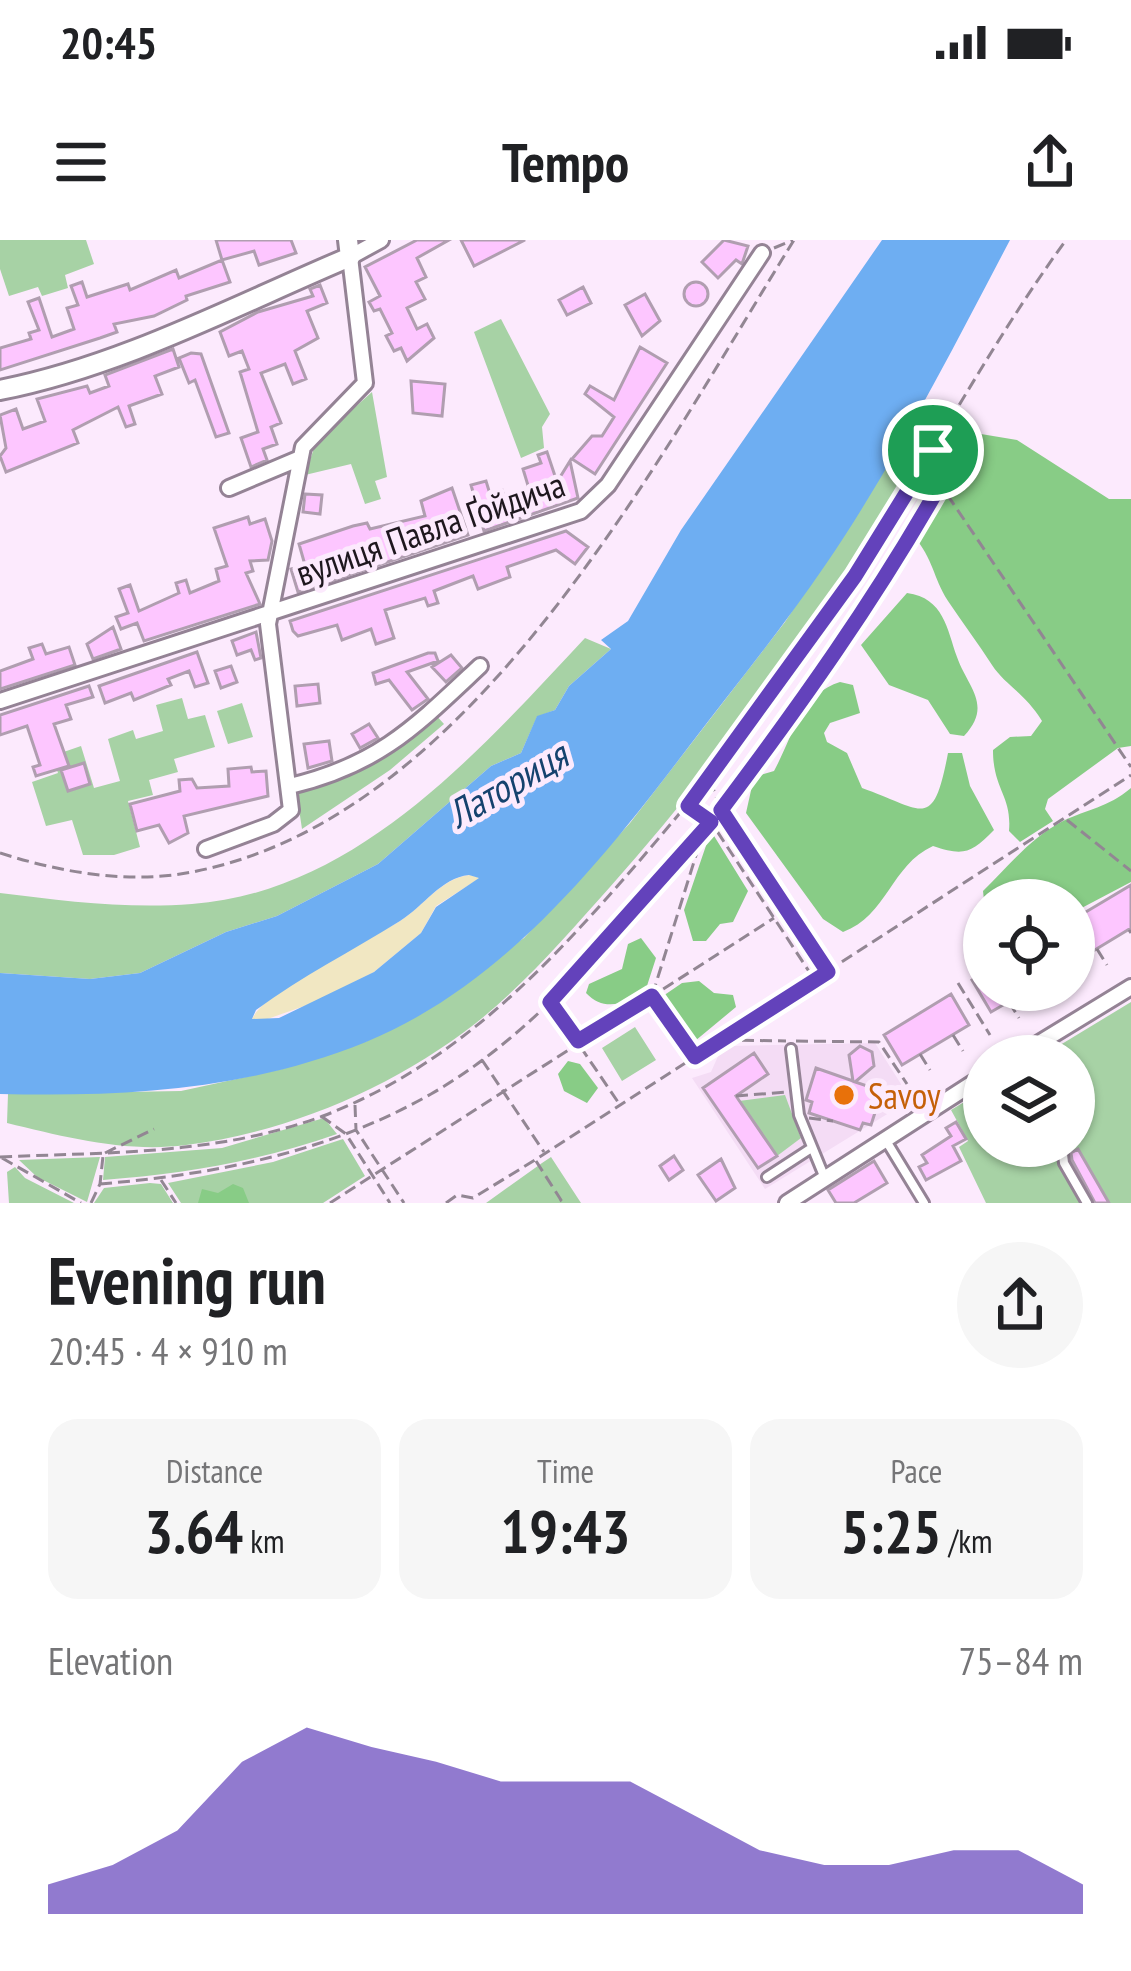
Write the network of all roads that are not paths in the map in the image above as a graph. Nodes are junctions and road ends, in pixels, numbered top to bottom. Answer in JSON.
{"nodes":[{"id":1,"x":381,"y":240,"type":"edge"},
{"id":2,"x":349,"y":248,"type":"edge"},
{"id":3,"x":762,"y":254,"type":"road end"},
{"id":4,"x":0,"y":390,"type":"edge"},
{"id":5,"x":298,"y":459,"type":"junction"},
{"id":6,"x":229,"y":488,"type":"dead end"},
{"id":7,"x":272,"y":614,"type":"junction"},
{"id":8,"x":480,"y":666,"type":"dead end"},
{"id":9,"x":0,"y":700,"type":"edge"},
{"id":10,"x":290,"y":786,"type":"junction"},
{"id":11,"x":206,"y":849,"type":"dead end"},
{"id":12,"x":1131,"y":987,"type":"edge"},
{"id":13,"x":1052,"y":1035,"type":"edge"},
{"id":14,"x":791,"y":1049,"type":"dead end"},
{"id":15,"x":963,"y":1089,"type":"edge"},
{"id":16,"x":884,"y":1138,"type":"junction"},
{"id":17,"x":810,"y":1149,"type":"junction"},
{"id":18,"x":1066,"y":1167,"type":"edge"},
{"id":19,"x":824,"y":1176,"type":"junction"},
{"id":20,"x":767,"y":1177,"type":"dead end"},
{"id":21,"x":788,"y":1203,"type":"edge"},
{"id":22,"x":923,"y":1203,"type":"edge"},
{"id":23,"x":1087,"y":1203,"type":"edge"}],
"edges":[{"from":1,"to":2,"type":"street"},
{"from":2,"to":4,"type":"street"},
{"from":2,"to":5,"type":"street"},
{"from":3,"to":7,"type":"street","name":"вулиця Павла Ґойдича"},
{"from":5,"to":6,"type":"street"},
{"from":5,"to":7,"type":"street"},
{"from":7,"to":9,"type":"street","name":"вулиця Павла Ґойдича"},
{"from":7,"to":10,"type":"street"},
{"from":8,"to":10,"type":"street"},
{"from":10,"to":11,"type":"street"},
{"from":12,"to":13,"type":"street"},
{"from":14,"to":17,"type":"lane"},
{"from":15,"to":16,"type":"street"},
{"from":16,"to":19,"type":"street"},
{"from":16,"to":22,"type":"lane"},
{"from":17,"to":19,"type":"lane"},
{"from":17,"to":20,"type":"lane"},
{"from":18,"to":23,"type":"lane"},
{"from":19,"to":21,"type":"street"}]}
